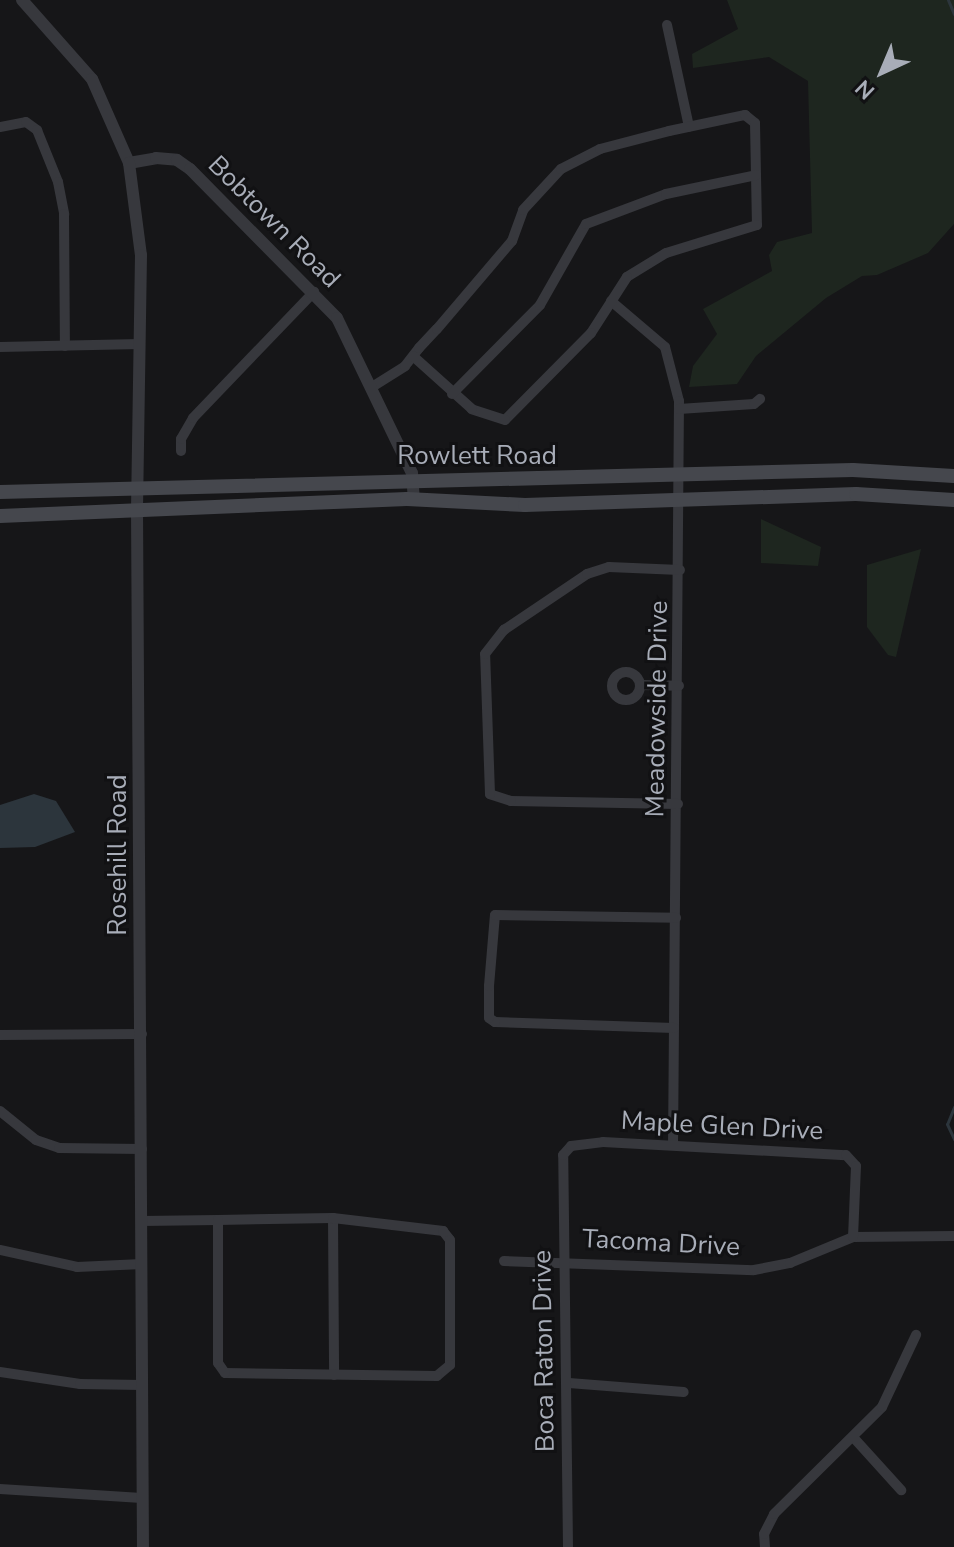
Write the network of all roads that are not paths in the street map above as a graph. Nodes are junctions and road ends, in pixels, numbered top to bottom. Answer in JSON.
{"nodes":[{"id":1,"x":22,"y":0,"type":"edge"},
{"id":2,"x":667,"y":25,"type":"dead end"},
{"id":3,"x":0,"y":127,"type":"edge"},
{"id":4,"x":689,"y":127,"type":"junction"},
{"id":5,"x":129,"y":163,"type":"junction"},
{"id":6,"x":756,"y":175,"type":"junction"},
{"id":7,"x":314,"y":292,"type":"junction"},
{"id":8,"x":611,"y":301,"type":"junction"},
{"id":9,"x":140,"y":344,"type":"junction"},
{"id":10,"x":65,"y":346,"type":"junction"},
{"id":11,"x":0,"y":347,"type":"edge"},
{"id":12,"x":413,"y":356,"type":"junction"},
{"id":13,"x":372,"y":387,"type":"junction"},
{"id":14,"x":452,"y":394,"type":"junction"},
{"id":15,"x":760,"y":399,"type":"dead end"},
{"id":16,"x":679,"y":409,"type":"junction"},
{"id":17,"x":181,"y":451,"type":"dead end"},
{"id":18,"x":755,"y":473,"type":"junction"},
{"id":19,"x":937,"y":475,"type":"junction"},
{"id":20,"x":954,"y":476,"type":"edge"},
{"id":21,"x":679,"y":477,"type":"junction"},
{"id":22,"x":413,"y":479,"type":"junction"},
{"id":23,"x":139,"y":489,"type":"junction"},
{"id":24,"x":0,"y":492,"type":"edge"},
{"id":25,"x":755,"y":496,"type":"junction"},
{"id":26,"x":414,"y":499,"type":"junction"},
{"id":27,"x":935,"y":499,"type":"junction"},
{"id":28,"x":680,"y":500,"type":"junction"},
{"id":29,"x":954,"y":500,"type":"edge"},
{"id":30,"x":137,"y":509,"type":"junction"},
{"id":31,"x":0,"y":516,"type":"edge"},
{"id":32,"x":680,"y":570,"type":"junction"},
{"id":33,"x":640,"y":685,"type":"dead end"},
{"id":34,"x":679,"y":686,"type":"junction"},
{"id":35,"x":678,"y":804,"type":"junction"},
{"id":36,"x":676,"y":918,"type":"junction"},
{"id":37,"x":674,"y":1028,"type":"junction"},
{"id":38,"x":142,"y":1034,"type":"junction"},
{"id":39,"x":0,"y":1035,"type":"edge"},
{"id":40,"x":0,"y":1111,"type":"edge"},
{"id":41,"x":673,"y":1145,"type":"junction"},
{"id":42,"x":142,"y":1149,"type":"junction"},
{"id":43,"x":563,"y":1155,"type":"joint"},
{"id":44,"x":333,"y":1218,"type":"junction"},
{"id":45,"x":218,"y":1220,"type":"junction"},
{"id":46,"x":142,"y":1221,"type":"junction"},
{"id":47,"x":954,"y":1236,"type":"edge"},
{"id":48,"x":853,"y":1237,"type":"junction"},
{"id":49,"x":0,"y":1250,"type":"edge"},
{"id":50,"x":564,"y":1260,"type":"junction"},
{"id":51,"x":504,"y":1261,"type":"dead end"},
{"id":52,"x":142,"y":1264,"type":"junction"},
{"id":53,"x":916,"y":1335,"type":"dead end"},
{"id":54,"x":0,"y":1372,"type":"edge"},
{"id":55,"x":334,"y":1375,"type":"junction"},
{"id":56,"x":569,"y":1383,"type":"junction"},
{"id":57,"x":142,"y":1385,"type":"junction"},
{"id":58,"x":684,"y":1392,"type":"dead end"},
{"id":59,"x":853,"y":1437,"type":"junction"},
{"id":60,"x":0,"y":1489,"type":"edge"},
{"id":61,"x":901,"y":1490,"type":"dead end"},
{"id":62,"x":142,"y":1498,"type":"junction"},
{"id":63,"x":143,"y":1547,"type":"edge"},
{"id":64,"x":568,"y":1547,"type":"edge"},
{"id":65,"x":765,"y":1547,"type":"edge"}],
"edges":[{"from":1,"to":5,"type":"street"},
{"from":2,"to":4,"type":"street"},
{"from":3,"to":10,"type":"street"},
{"from":4,"to":6,"type":"street"},
{"from":4,"to":12,"type":"street"},
{"from":5,"to":7,"type":"street","name":"Bobtown Road"},
{"from":5,"to":9,"type":"street","name":"Rosehill Road"},
{"from":6,"to":8,"type":"street"},
{"from":6,"to":14,"type":"street"},
{"from":7,"to":13,"type":"street","name":"Bobtown Road"},
{"from":7,"to":17,"type":"street"},
{"from":8,"to":14,"type":"street"},
{"from":8,"to":16,"type":"street","name":"Meadowside Drive"},
{"from":9,"to":10,"type":"street"},
{"from":9,"to":23,"type":"street","name":"Rosehill Road"},
{"from":10,"to":11,"type":"street"},
{"from":12,"to":13,"type":"street"},
{"from":12,"to":14,"type":"street"},
{"from":13,"to":22,"type":"street","name":"Bobtown Road"},
{"from":15,"to":16,"type":"street"},
{"from":16,"to":21,"type":"street","name":"Meadowside Drive"},
{"from":18,"to":19,"type":"main road","name":"Rowlett Road"},
{"from":18,"to":21,"type":"main road","name":"Rowlett Road"},
{"from":18,"to":25,"type":"main road"},
{"from":19,"to":20,"type":"main road","name":"Rowlett Road"},
{"from":19,"to":27,"type":"main road"},
{"from":21,"to":22,"type":"main road","name":"Rowlett Road"},
{"from":21,"to":28,"type":"street","name":"Meadowside Drive"},
{"from":22,"to":23,"type":"main road","name":"Rowlett Road"},
{"from":22,"to":26,"type":"street","name":"Bobtown Road"},
{"from":23,"to":24,"type":"main road","name":"Rowlett Road"},
{"from":23,"to":30,"type":"street","name":"Rosehill Road"},
{"from":25,"to":27,"type":"main road","name":"Rowlett Road"},
{"from":25,"to":28,"type":"main road","name":"Rowlett Road"},
{"from":26,"to":28,"type":"main road","name":"Rowlett Road"},
{"from":26,"to":30,"type":"main road","name":"Rowlett Road"},
{"from":27,"to":29,"type":"main road","name":"Rowlett Road"},
{"from":28,"to":32,"type":"street","name":"Meadowside Drive"},
{"from":30,"to":31,"type":"main road","name":"Rowlett Road"},
{"from":30,"to":38,"type":"street","name":"Rosehill Road"},
{"from":32,"to":34,"type":"street","name":"Meadowside Drive"},
{"from":32,"to":35,"type":"street"},
{"from":33,"to":34,"type":"street"},
{"from":34,"to":35,"type":"street","name":"Meadowside Drive"},
{"from":35,"to":36,"type":"street","name":"Meadowside Drive"},
{"from":36,"to":37,"type":"street","name":"Meadowside Drive"},
{"from":36,"to":37,"type":"street"},
{"from":37,"to":41,"type":"street","name":"Meadowside Drive"},
{"from":38,"to":39,"type":"street"},
{"from":38,"to":42,"type":"street","name":"Rosehill Road"},
{"from":40,"to":42,"type":"street"},
{"from":41,"to":43,"type":"street","name":"Maple Glen Drive"},
{"from":41,"to":48,"type":"street","name":"Maple Glen Drive"},
{"from":42,"to":46,"type":"street","name":"Rosehill Road"},
{"from":43,"to":50,"type":"street","name":"Boca Raton Drive"},
{"from":44,"to":45,"type":"street"},
{"from":44,"to":55,"type":"street"},
{"from":44,"to":55,"type":"street"},
{"from":45,"to":46,"type":"street"},
{"from":45,"to":55,"type":"street"},
{"from":46,"to":52,"type":"street","name":"Rosehill Road"},
{"from":47,"to":48,"type":"street","name":"Tacoma Drive"},
{"from":48,"to":50,"type":"street","name":"Tacoma Drive"},
{"from":49,"to":52,"type":"street"},
{"from":50,"to":51,"type":"street","name":"Tacoma Drive"},
{"from":50,"to":56,"type":"street","name":"Boca Raton Drive"},
{"from":52,"to":57,"type":"street","name":"Rosehill Road"},
{"from":53,"to":59,"type":"street"},
{"from":54,"to":57,"type":"street"},
{"from":56,"to":58,"type":"street"},
{"from":56,"to":64,"type":"street","name":"Boca Raton Drive"},
{"from":57,"to":62,"type":"street","name":"Rosehill Road"},
{"from":59,"to":61,"type":"street"},
{"from":59,"to":65,"type":"street"},
{"from":60,"to":62,"type":"street"},
{"from":62,"to":63,"type":"street","name":"Rosehill Road"}]}
